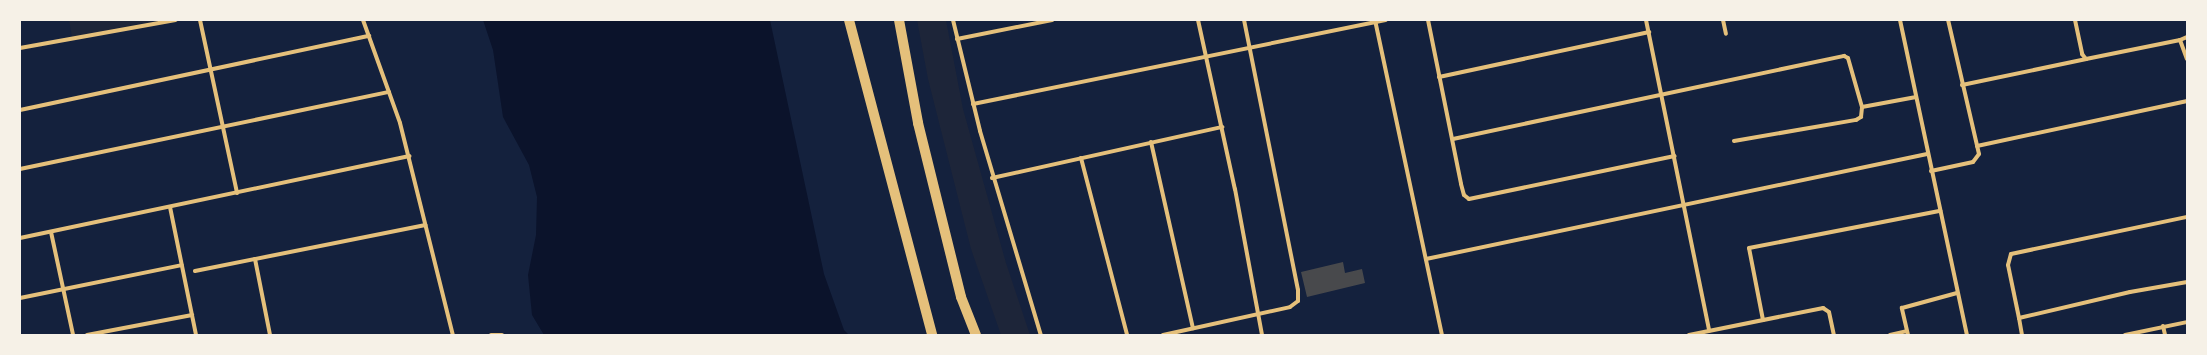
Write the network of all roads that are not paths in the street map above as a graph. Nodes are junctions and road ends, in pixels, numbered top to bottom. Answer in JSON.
{"nodes":[{"id":1,"x":176,"y":20,"type":"edge"},
{"id":2,"x":200,"y":20,"type":"edge"},
{"id":3,"x":364,"y":20,"type":"edge"},
{"id":4,"x":849,"y":20,"type":"edge"},
{"id":5,"x":899,"y":20,"type":"edge"},
{"id":6,"x":953,"y":20,"type":"edge"},
{"id":7,"x":1052,"y":20,"type":"edge"},
{"id":8,"x":1198,"y":20,"type":"edge"},
{"id":9,"x":1244,"y":20,"type":"edge"},
{"id":10,"x":1386,"y":20,"type":"edge"},
{"id":11,"x":1428,"y":20,"type":"edge"},
{"id":12,"x":1646,"y":20,"type":"edge"},
{"id":13,"x":1723,"y":20,"type":"edge"},
{"id":14,"x":1900,"y":20,"type":"edge"},
{"id":15,"x":1948,"y":20,"type":"edge"},
{"id":16,"x":2075,"y":20,"type":"edge"},
{"id":17,"x":1375,"y":21,"type":"edge"},
{"id":18,"x":1035,"y":22,"type":"edge"},
{"id":19,"x":1649,"y":32,"type":"junction"},
{"id":20,"x":1726,"y":34,"type":"dead end"},
{"id":21,"x":369,"y":36,"type":"junction"},
{"id":22,"x":2187,"y":37,"type":"edge"},
{"id":23,"x":957,"y":39,"type":"junction"},
{"id":24,"x":2180,"y":40,"type":"junction"},
{"id":25,"x":1250,"y":47,"type":"junction"},
{"id":26,"x":20,"y":48,"type":"edge"},
{"id":27,"x":1207,"y":56,"type":"junction"},
{"id":28,"x":2187,"y":59,"type":"edge"},
{"id":29,"x":2086,"y":60,"type":"junction"},
{"id":30,"x":210,"y":72,"type":"junction"},
{"id":31,"x":1439,"y":77,"type":"junction"},
{"id":32,"x":1962,"y":85,"type":"junction"},
{"id":33,"x":389,"y":92,"type":"junction"},
{"id":34,"x":1662,"y":93,"type":"junction"},
{"id":35,"x":1916,"y":97,"type":"junction"},
{"id":36,"x":2187,"y":101,"type":"edge"},
{"id":37,"x":973,"y":104,"type":"junction"},
{"id":38,"x":1862,"y":107,"type":"junction"},
{"id":39,"x":20,"y":110,"type":"edge"},
{"id":40,"x":222,"y":126,"type":"junction"},
{"id":41,"x":1222,"y":127,"type":"junction"},
{"id":42,"x":1453,"y":139,"type":"junction"},
{"id":43,"x":1734,"y":141,"type":"dead end"},
{"id":44,"x":1151,"y":142,"type":"junction"},
{"id":45,"x":1977,"y":146,"type":"junction"},
{"id":46,"x":1927,"y":154,"type":"junction"},
{"id":47,"x":409,"y":156,"type":"junction"},
{"id":48,"x":1675,"y":156,"type":"junction"},
{"id":49,"x":1081,"y":158,"type":"junction"},
{"id":50,"x":20,"y":169,"type":"edge"},
{"id":51,"x":1931,"y":170,"type":"junction"},
{"id":52,"x":992,"y":178,"type":"junction"},
{"id":53,"x":237,"y":193,"type":"junction"},
{"id":54,"x":1685,"y":204,"type":"junction"},
{"id":55,"x":170,"y":207,"type":"junction"},
{"id":56,"x":1940,"y":211,"type":"junction"},
{"id":57,"x":2187,"y":217,"type":"edge"},
{"id":58,"x":425,"y":224,"type":"junction"},
{"id":59,"x":51,"y":232,"type":"junction"},
{"id":60,"x":20,"y":238,"type":"edge"},
{"id":61,"x":255,"y":259,"type":"junction"},
{"id":62,"x":1426,"y":259,"type":"junction"},
{"id":63,"x":182,"y":265,"type":"junction"},
{"id":64,"x":195,"y":271,"type":"dead end"},
{"id":65,"x":2187,"y":282,"type":"edge"},
{"id":66,"x":63,"y":289,"type":"junction"},
{"id":67,"x":1957,"y":293,"type":"junction"},
{"id":68,"x":20,"y":298,"type":"edge"},
{"id":69,"x":1258,"y":313,"type":"junction"},
{"id":70,"x":192,"y":315,"type":"junction"},
{"id":71,"x":2019,"y":318,"type":"junction"},
{"id":72,"x":1763,"y":320,"type":"junction"},
{"id":73,"x":2187,"y":322,"type":"edge"},
{"id":74,"x":2163,"y":326,"type":"junction"},
{"id":75,"x":1193,"y":328,"type":"junction"},
{"id":76,"x":1709,"y":331,"type":"junction"},
{"id":77,"x":1908,"y":333,"type":"edge"},
{"id":78,"x":73,"y":335,"type":"edge"},
{"id":79,"x":87,"y":335,"type":"edge"},
{"id":80,"x":196,"y":335,"type":"edge"},
{"id":81,"x":270,"y":335,"type":"edge"},
{"id":82,"x":453,"y":335,"type":"edge"},
{"id":83,"x":491,"y":335,"type":"edge"},
{"id":84,"x":502,"y":335,"type":"edge"},
{"id":85,"x":932,"y":335,"type":"edge"},
{"id":86,"x":976,"y":335,"type":"edge"},
{"id":87,"x":1041,"y":335,"type":"edge"},
{"id":88,"x":1127,"y":335,"type":"edge"},
{"id":89,"x":1163,"y":335,"type":"edge"},
{"id":90,"x":1262,"y":335,"type":"edge"},
{"id":91,"x":1442,"y":335,"type":"edge"},
{"id":92,"x":1689,"y":335,"type":"edge"},
{"id":93,"x":1834,"y":335,"type":"edge"},
{"id":94,"x":1890,"y":335,"type":"edge"},
{"id":95,"x":1966,"y":335,"type":"edge"},
{"id":96,"x":2022,"y":335,"type":"edge"},
{"id":97,"x":2125,"y":335,"type":"edge"},
{"id":98,"x":2165,"y":335,"type":"edge"}],
"edges":[{"from":1,"to":26,"type":"street"},
{"from":2,"to":30,"type":"street"},
{"from":3,"to":21,"type":"street"},
{"from":4,"to":85,"type":"main road"},
{"from":5,"to":86,"type":"main road"},
{"from":6,"to":23,"type":"street"},
{"from":7,"to":18,"type":"street"},
{"from":8,"to":27,"type":"street"},
{"from":9,"to":25,"type":"street"},
{"from":10,"to":17,"type":"street"},
{"from":11,"to":31,"type":"street"},
{"from":12,"to":19,"type":"street"},
{"from":13,"to":20,"type":"street"},
{"from":14,"to":35,"type":"street"},
{"from":15,"to":32,"type":"street"},
{"from":16,"to":29,"type":"street"},
{"from":17,"to":25,"type":"street"},
{"from":17,"to":62,"type":"street"},
{"from":18,"to":23,"type":"street"},
{"from":19,"to":31,"type":"street"},
{"from":19,"to":34,"type":"street"},
{"from":21,"to":30,"type":"street"},
{"from":21,"to":33,"type":"street"},
{"from":22,"to":24,"type":"street"},
{"from":23,"to":37,"type":"street"},
{"from":24,"to":28,"type":"street"},
{"from":24,"to":29,"type":"street"},
{"from":25,"to":27,"type":"street"},
{"from":25,"to":69,"type":"street"},
{"from":27,"to":37,"type":"street"},
{"from":27,"to":41,"type":"street"},
{"from":29,"to":32,"type":"street"},
{"from":30,"to":39,"type":"street"},
{"from":30,"to":40,"type":"street"},
{"from":31,"to":42,"type":"street"},
{"from":32,"to":45,"type":"street"},
{"from":33,"to":40,"type":"street"},
{"from":33,"to":47,"type":"street"},
{"from":34,"to":38,"type":"street"},
{"from":34,"to":42,"type":"street"},
{"from":34,"to":48,"type":"street"},
{"from":35,"to":38,"type":"street"},
{"from":35,"to":46,"type":"street"},
{"from":36,"to":45,"type":"street"},
{"from":37,"to":52,"type":"street"},
{"from":38,"to":43,"type":"street"},
{"from":40,"to":50,"type":"street"},
{"from":40,"to":53,"type":"street"},
{"from":41,"to":44,"type":"street"},
{"from":41,"to":69,"type":"street"},
{"from":42,"to":48,"type":"street"},
{"from":44,"to":49,"type":"street"},
{"from":44,"to":75,"type":"street"},
{"from":45,"to":51,"type":"street"},
{"from":46,"to":51,"type":"street"},
{"from":46,"to":54,"type":"street"},
{"from":47,"to":53,"type":"street"},
{"from":47,"to":58,"type":"street"},
{"from":48,"to":54,"type":"street"},
{"from":49,"to":52,"type":"street"},
{"from":49,"to":88,"type":"street"},
{"from":51,"to":56,"type":"street"},
{"from":52,"to":87,"type":"street"},
{"from":53,"to":55,"type":"street"},
{"from":54,"to":62,"type":"street"},
{"from":54,"to":76,"type":"street"},
{"from":55,"to":59,"type":"street"},
{"from":55,"to":63,"type":"street"},
{"from":56,"to":67,"type":"street"},
{"from":56,"to":72,"type":"street"},
{"from":57,"to":71,"type":"street"},
{"from":58,"to":61,"type":"street"},
{"from":58,"to":82,"type":"street"},
{"from":59,"to":60,"type":"street"},
{"from":59,"to":66,"type":"street"},
{"from":61,"to":64,"type":"street"},
{"from":61,"to":81,"type":"street"},
{"from":62,"to":91,"type":"street"},
{"from":63,"to":66,"type":"street"},
{"from":63,"to":70,"type":"street"},
{"from":65,"to":71,"type":"street"},
{"from":66,"to":68,"type":"street"},
{"from":66,"to":78,"type":"street"},
{"from":67,"to":77,"type":"street"},
{"from":67,"to":95,"type":"street"},
{"from":69,"to":75,"type":"street"},
{"from":69,"to":90,"type":"street"},
{"from":70,"to":79,"type":"street"},
{"from":70,"to":80,"type":"street"},
{"from":71,"to":96,"type":"street"},
{"from":72,"to":76,"type":"street"},
{"from":72,"to":93,"type":"street"},
{"from":73,"to":74,"type":"street"},
{"from":74,"to":97,"type":"street"},
{"from":74,"to":98,"type":"street"},
{"from":75,"to":89,"type":"street"},
{"from":76,"to":92,"type":"street"},
{"from":77,"to":94,"type":"street"},
{"from":83,"to":84,"type":"street"}]}
